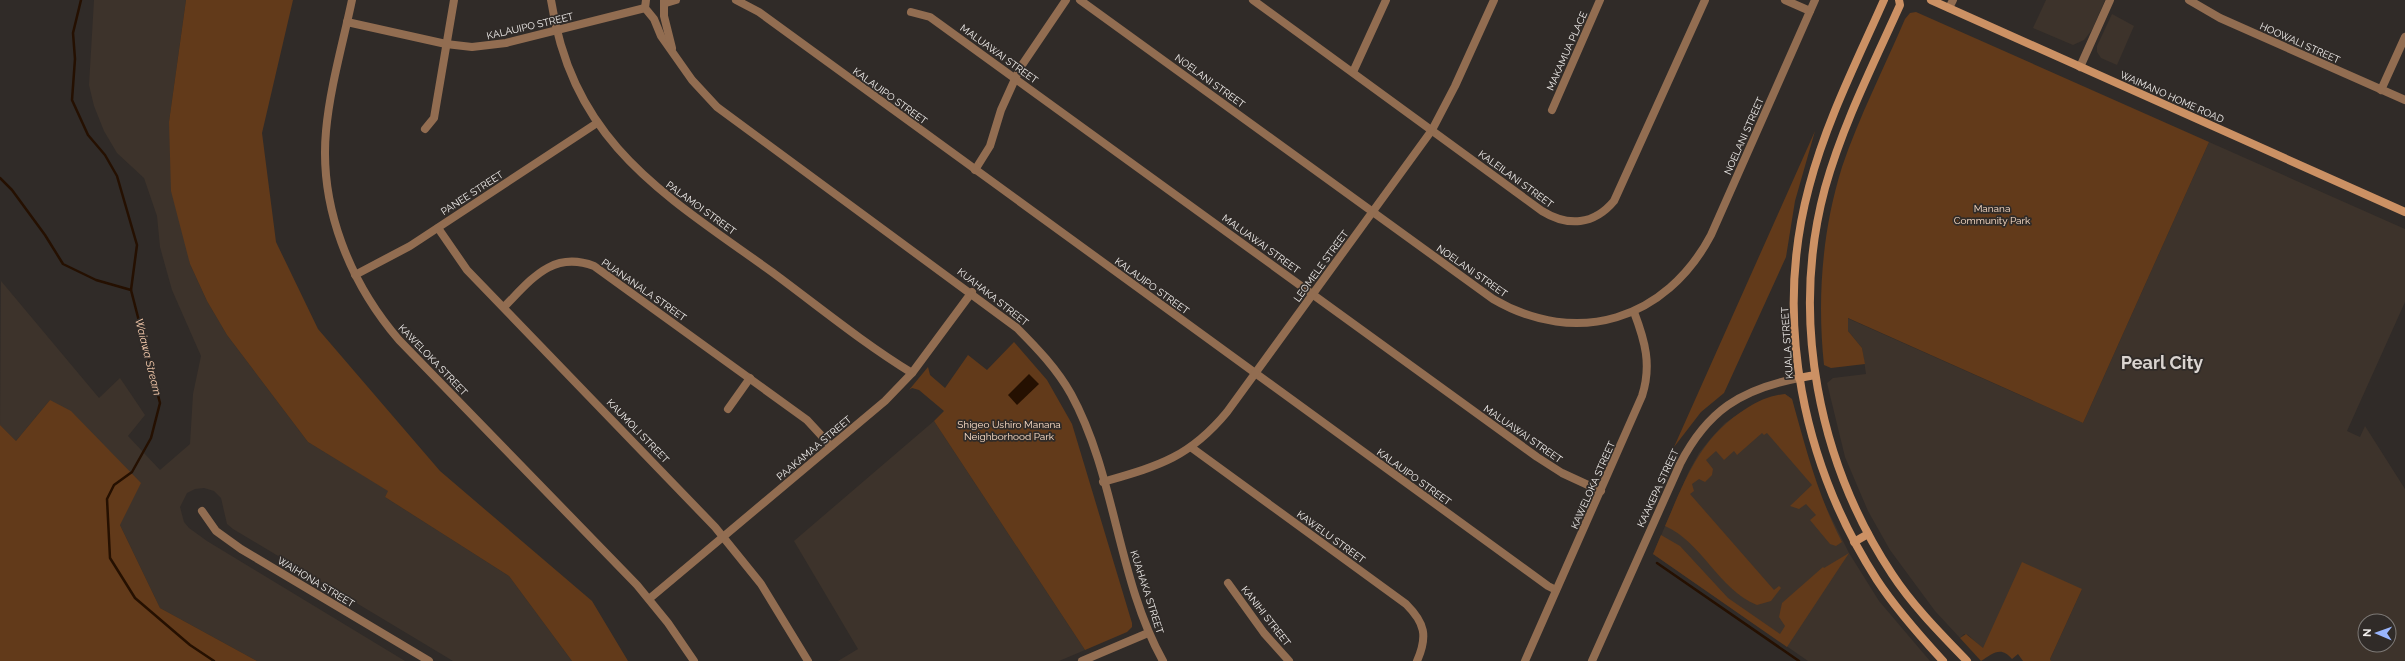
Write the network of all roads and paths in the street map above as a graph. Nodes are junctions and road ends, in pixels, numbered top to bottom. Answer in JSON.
{"nodes":[{"id":1,"x":352,"y":0,"type":"edge"},
{"id":2,"x":454,"y":0,"type":"edge"},
{"id":3,"x":551,"y":0,"type":"edge"},
{"id":4,"x":676,"y":0,"type":"edge"},
{"id":5,"x":736,"y":0,"type":"edge"},
{"id":6,"x":1066,"y":0,"type":"edge"},
{"id":7,"x":1080,"y":0,"type":"edge"},
{"id":8,"x":1252,"y":0,"type":"edge"},
{"id":9,"x":1386,"y":0,"type":"edge"},
{"id":10,"x":1494,"y":0,"type":"edge"},
{"id":11,"x":1600,"y":0,"type":"edge"},
{"id":12,"x":1705,"y":0,"type":"edge"},
{"id":13,"x":1785,"y":0,"type":"edge"},
{"id":14,"x":1815,"y":0,"type":"edge"},
{"id":15,"x":1884,"y":0,"type":"edge"},
{"id":16,"x":1899,"y":0,"type":"edge"},
{"id":17,"x":1931,"y":0,"type":"edge"},
{"id":18,"x":1953,"y":0,"type":"edge"},
{"id":19,"x":2110,"y":0,"type":"edge"},
{"id":20,"x":2189,"y":0,"type":"edge"},
{"id":21,"x":665,"y":5,"type":"edge"},
{"id":22,"x":647,"y":8,"type":"edge"},
{"id":23,"x":1949,"y":8,"type":"junction"},
{"id":24,"x":1810,"y":11,"type":"junction"},
{"id":25,"x":911,"y":12,"type":"dead end"},
{"id":26,"x":347,"y":22,"type":"junction"},
{"id":27,"x":557,"y":30,"type":"junction"},
{"id":28,"x":2405,"y":36,"type":"edge"},
{"id":29,"x":446,"y":44,"type":"junction"},
{"id":30,"x":672,"y":51,"type":"junction"},
{"id":31,"x":2080,"y":67,"type":"junction"},
{"id":32,"x":1353,"y":72,"type":"junction"},
{"id":33,"x":1015,"y":78,"type":"junction"},
{"id":34,"x":2381,"y":90,"type":"junction"},
{"id":35,"x":2405,"y":100,"type":"edge"},
{"id":36,"x":1552,"y":110,"type":"dead end"},
{"id":37,"x":597,"y":123,"type":"junction"},
{"id":38,"x":424,"y":129,"type":"dead end"},
{"id":39,"x":1432,"y":130,"type":"junction"},
{"id":40,"x":975,"y":170,"type":"junction"},
{"id":41,"x":1372,"y":212,"type":"junction"},
{"id":42,"x":2405,"y":212,"type":"edge"},
{"id":43,"x":438,"y":228,"type":"junction"},
{"id":44,"x":355,"y":275,"type":"junction"},
{"id":45,"x":972,"y":292,"type":"junction"},
{"id":46,"x":1313,"y":294,"type":"junction"},
{"id":47,"x":504,"y":307,"type":"junction"},
{"id":48,"x":1634,"y":312,"type":"junction"},
{"id":49,"x":912,"y":373,"type":"junction"},
{"id":50,"x":1256,"y":374,"type":"junction"},
{"id":51,"x":1815,"y":375,"type":"junction"},
{"id":52,"x":750,"y":378,"type":"junction"},
{"id":53,"x":1799,"y":378,"type":"junction"},
{"id":54,"x":728,"y":409,"type":"dead end"},
{"id":55,"x":831,"y":446,"type":"junction"},
{"id":56,"x":1192,"y":448,"type":"junction"},
{"id":57,"x":1103,"y":482,"type":"junction"},
{"id":58,"x":1601,"y":491,"type":"junction"},
{"id":59,"x":202,"y":511,"type":"dead end"},
{"id":60,"x":1868,"y":534,"type":"junction"},
{"id":61,"x":724,"y":537,"type":"junction"},
{"id":62,"x":1854,"y":542,"type":"junction"},
{"id":63,"x":1228,"y":583,"type":"dead end"},
{"id":64,"x":1556,"y":590,"type":"junction"},
{"id":65,"x":649,"y":599,"type":"junction"},
{"id":66,"x":1148,"y":633,"type":"junction"},
{"id":67,"x":429,"y":661,"type":"edge"},
{"id":68,"x":694,"y":661,"type":"edge"},
{"id":69,"x":808,"y":661,"type":"edge"},
{"id":70,"x":1082,"y":661,"type":"edge"},
{"id":71,"x":1163,"y":661,"type":"edge"},
{"id":72,"x":1289,"y":661,"type":"edge"},
{"id":73,"x":1417,"y":661,"type":"edge"},
{"id":74,"x":1525,"y":661,"type":"edge"},
{"id":75,"x":1592,"y":661,"type":"edge"},
{"id":76,"x":1943,"y":661,"type":"edge"},
{"id":77,"x":1967,"y":661,"type":"edge"}],
"edges":[{"from":1,"to":26,"type":"street","name":"KAWELOKA STREET"},
{"from":2,"to":29,"type":"street"},
{"from":3,"to":27,"type":"street","name":"PALAMOI STREET"},
{"from":4,"to":21,"type":"street"},
{"from":5,"to":40,"type":"street","name":"KALAUIPO STREET"},
{"from":6,"to":33,"type":"street"},
{"from":7,"to":41,"type":"street","name":"NOELANI STREET"},
{"from":8,"to":32,"type":"street","name":"KALEILANI STREET"},
{"from":9,"to":32,"type":"street"},
{"from":10,"to":39,"type":"street","name":"LEOMELE STREET"},
{"from":11,"to":36,"type":"street","name":"MAKAMUA PLACE"},
{"from":12,"to":39,"type":"street","name":"KALEILANI STREET"},
{"from":13,"to":24,"type":"street"},
{"from":14,"to":24,"type":"street","name":"NOELANI STREET"},
{"from":15,"to":53,"type":"main road","name":"KUALA STREET"},
{"from":16,"to":51,"type":"main road"},
{"from":17,"to":23,"type":"main road","name":"WAIMANO HOME ROAD"},
{"from":18,"to":23,"type":"street"},
{"from":19,"to":31,"type":"street"},
{"from":20,"to":34,"type":"street","name":"HOOWALI STREET"},
{"from":21,"to":22,"type":"street","name":"KALAUIPO STREET"},
{"from":21,"to":30,"type":"street","name":"KUAHAKA STREET"},
{"from":22,"to":27,"type":"street","name":"KALAUIPO STREET"},
{"from":22,"to":30,"type":"street","name":"KUAHAKA STREET"},
{"from":23,"to":31,"type":"main road","name":"WAIMANO HOME ROAD"},
{"from":24,"to":48,"type":"street","name":"NOELANI STREET"},
{"from":25,"to":33,"type":"street","name":"MALUAWAI STREET"},
{"from":26,"to":29,"type":"street","name":"KALAUIPO STREET"},
{"from":26,"to":44,"type":"street","name":"KAWELOKA STREET"},
{"from":27,"to":29,"type":"street","name":"KALAUIPO STREET"},
{"from":27,"to":37,"type":"street","name":"PALAMOI STREET"},
{"from":28,"to":34,"type":"street"},
{"from":29,"to":38,"type":"street"},
{"from":30,"to":45,"type":"street","name":"KUAHAKA STREET"},
{"from":31,"to":42,"type":"main road","name":"WAIMANO HOME ROAD"},
{"from":32,"to":39,"type":"street","name":"KALEILANI STREET"},
{"from":33,"to":40,"type":"street"},
{"from":33,"to":46,"type":"street","name":"MALUAWAI STREET"},
{"from":34,"to":35,"type":"street","name":"HOOWALI STREET"},
{"from":37,"to":43,"type":"street","name":"PANEE STREET"},
{"from":37,"to":49,"type":"street","name":"PALAMOI STREET"},
{"from":39,"to":41,"type":"street","name":"LEOMELE STREET"},
{"from":40,"to":50,"type":"street","name":"KALAUIPO STREET"},
{"from":41,"to":46,"type":"street","name":"LEOMELE STREET"},
{"from":41,"to":48,"type":"street","name":"NOELANI STREET"},
{"from":43,"to":44,"type":"street","name":"PANEE STREET"},
{"from":43,"to":47,"type":"street","name":"KAUMOLI STREET"},
{"from":44,"to":65,"type":"street","name":"KAWELOKA STREET"},
{"from":45,"to":49,"type":"street","name":"PAAKAMAA STREET"},
{"from":45,"to":57,"type":"street","name":"KUAHAKA STREET"},
{"from":46,"to":50,"type":"street","name":"LEOMELE STREET"},
{"from":46,"to":58,"type":"street","name":"MALUAWAI STREET"},
{"from":47,"to":52,"type":"street","name":"PUANANALA STREET"},
{"from":47,"to":61,"type":"street","name":"KAUMOLI STREET"},
{"from":48,"to":58,"type":"street","name":"KAWELOKA STREET"},
{"from":49,"to":55,"type":"street","name":"PAAKAMAA STREET"},
{"from":50,"to":56,"type":"street","name":"LEOMELE STREET"},
{"from":50,"to":64,"type":"street","name":"KALAUIPO STREET"},
{"from":51,"to":53,"type":"main road"},
{"from":51,"to":60,"type":"main road"},
{"from":52,"to":54,"type":"street"},
{"from":52,"to":55,"type":"street","name":"PUANANALA STREET"},
{"from":53,"to":62,"type":"main road","name":"KUALA STREET"},
{"from":53,"to":75,"type":"street","name":"KA'AKEPA STREET"},
{"from":55,"to":61,"type":"street","name":"PAAKAMAA STREET"},
{"from":56,"to":57,"type":"street","name":"LEOMELE STREET"},
{"from":56,"to":73,"type":"street","name":"KAWELU STREET"},
{"from":57,"to":66,"type":"street","name":"KUAHAKA STREET"},
{"from":58,"to":64,"type":"street","name":"KAWELOKA STREET"},
{"from":59,"to":67,"type":"street","name":"WAIHONA STREET"},
{"from":60,"to":62,"type":"main road"},
{"from":60,"to":77,"type":"main road"},
{"from":61,"to":65,"type":"street","name":"PAAKAMAA STREET"},
{"from":61,"to":69,"type":"street","name":"KAUMOLI STREET"},
{"from":62,"to":76,"type":"main road","name":"KUALA STREET"},
{"from":63,"to":72,"type":"street","name":"KANIHI STREET"},
{"from":64,"to":74,"type":"street","name":"KAWELOKA STREET"},
{"from":65,"to":68,"type":"street","name":"KAWELOKA STREET"},
{"from":66,"to":70,"type":"street"},
{"from":66,"to":71,"type":"street","name":"KUAHAKA STREET"}]}
